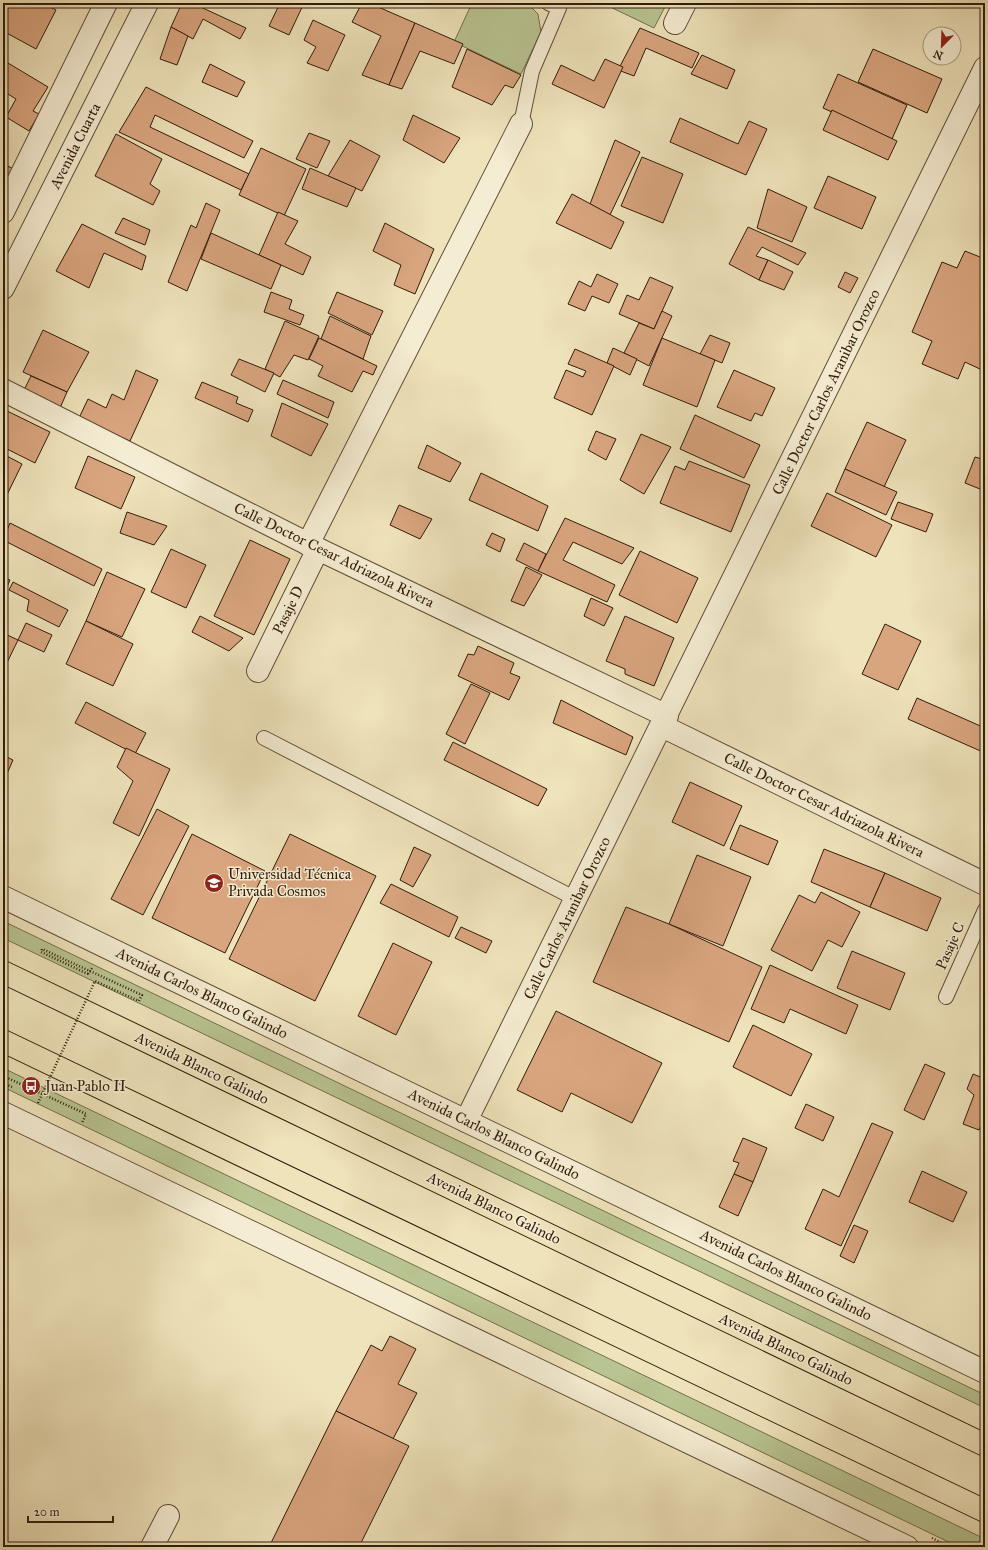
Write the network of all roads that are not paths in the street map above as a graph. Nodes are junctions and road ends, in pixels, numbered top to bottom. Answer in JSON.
{"nodes":[{"id":1,"x":106,"y":3,"type":"edge"},
{"id":2,"x":147,"y":3,"type":"edge"},
{"id":3,"x":548,"y":3,"type":"edge"},
{"id":4,"x":684,"y":3,"type":"edge"},
{"id":5,"x":675,"y":23,"type":"dead end"},
{"id":6,"x":985,"y":68,"type":"edge"},
{"id":7,"x":522,"y":124,"type":"joint"},
{"id":8,"x":3,"y":212,"type":"edge"},
{"id":9,"x":3,"y":288,"type":"edge"},
{"id":10,"x":3,"y":390,"type":"edge"},
{"id":11,"x":313,"y":546,"type":"junction"},
{"id":12,"x":258,"y":671,"type":"dead end"},
{"id":13,"x":665,"y":721,"type":"junction"},
{"id":14,"x":264,"y":738,"type":"dead end"},
{"id":15,"x":985,"y":884,"type":"edge"},
{"id":16,"x":3,"y":897,"type":"edge"},
{"id":17,"x":576,"y":899,"type":"junction"},
{"id":18,"x":985,"y":910,"type":"edge"},
{"id":19,"x":3,"y":972,"type":"edge"},
{"id":20,"x":946,"y":997,"type":"dead end"},
{"id":21,"x":3,"y":1041,"type":"edge"},
{"id":22,"x":3,"y":1113,"type":"edge"},
{"id":23,"x":466,"y":1121,"type":"junction"},
{"id":24,"x":985,"y":1372,"type":"edge"},
{"id":25,"x":985,"y":1445,"type":"edge"},
{"id":26,"x":985,"y":1511,"type":"edge"},
{"id":27,"x":168,"y":1516,"type":"dead end"},
{"id":28,"x":152,"y":1547,"type":"edge"},
{"id":29,"x":906,"y":1547,"type":"edge"}],
"edges":[{"from":1,"to":8,"type":"street"},
{"from":2,"to":9,"type":"street","name":"Avenida Cuarta"},
{"from":3,"to":7,"type":"lane"},
{"from":4,"to":5,"type":"street"},
{"from":6,"to":13,"type":"street","name":"Calle Doctor Carlos Aranibar Orozco"},
{"from":7,"to":11,"type":"street","name":"Pasaje D"},
{"from":10,"to":11,"type":"street","name":"Calle Doctor Cesar Adriazola Rivera"},
{"from":11,"to":12,"type":"street","name":"Pasaje D"},
{"from":11,"to":13,"type":"street","name":"Calle Doctor Cesar Adriazola Rivera"},
{"from":13,"to":15,"type":"street","name":"Calle Doctor Cesar Adriazola Rivera"},
{"from":13,"to":17,"type":"street","name":"Calle Carlos Aranibar Orozco"},
{"from":14,"to":17,"type":"lane"},
{"from":16,"to":23,"type":"street","name":"Avenida Carlos Blanco Galindo"},
{"from":17,"to":23,"type":"street","name":"Calle Carlos Aranibar Orozco"},
{"from":18,"to":20,"type":"lane","name":"Pasaje C"},
{"from":19,"to":25,"type":"highway","name":"Avenida Blanco Galindo"},
{"from":21,"to":26,"type":"highway"},
{"from":22,"to":29,"type":"street"},
{"from":23,"to":24,"type":"street","name":"Avenida Carlos Blanco Galindo"},
{"from":27,"to":28,"type":"street"}]}
